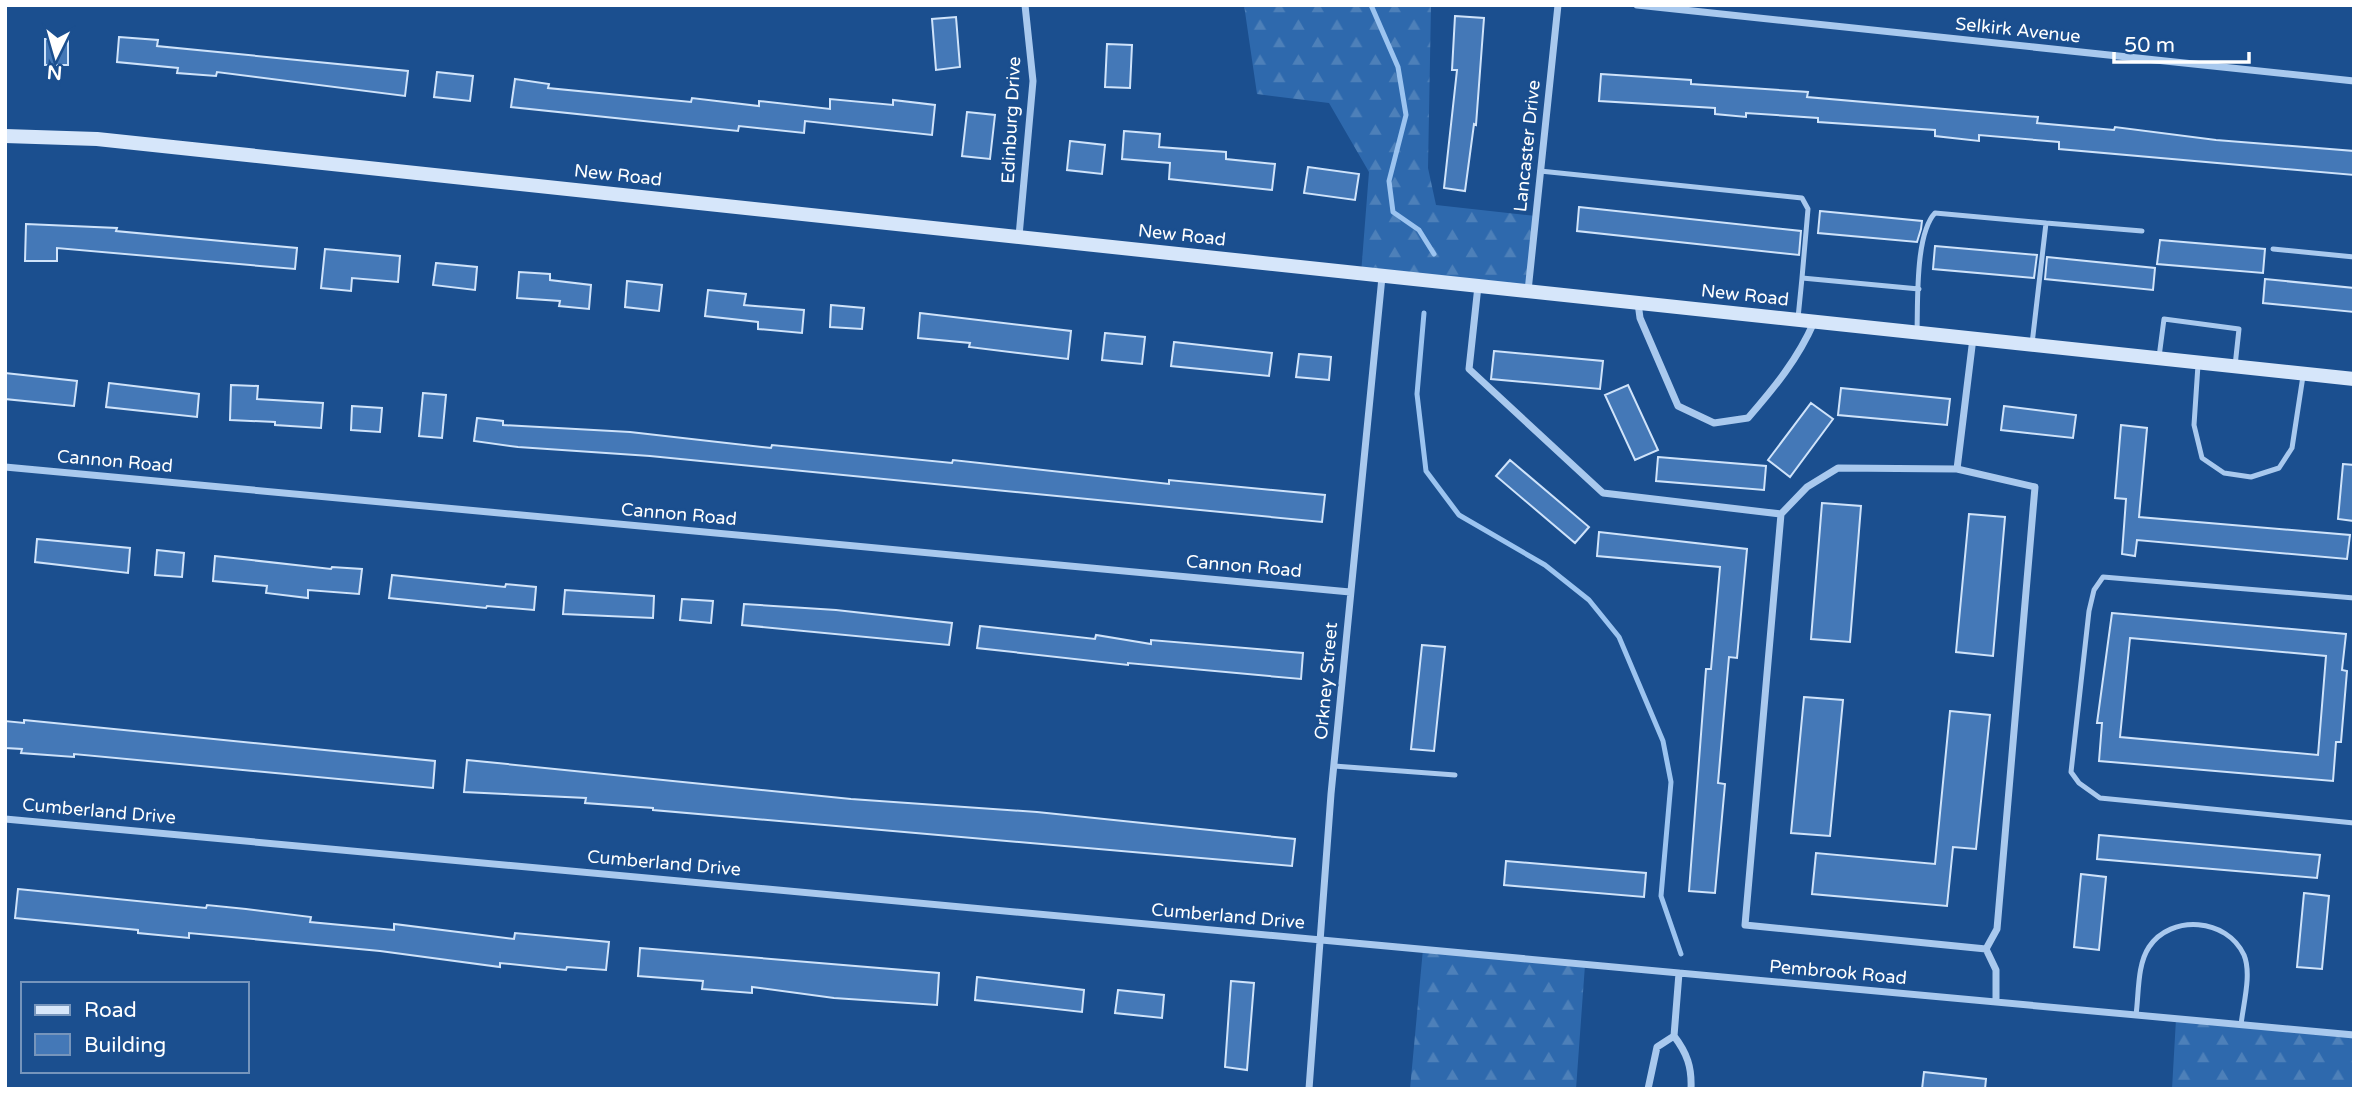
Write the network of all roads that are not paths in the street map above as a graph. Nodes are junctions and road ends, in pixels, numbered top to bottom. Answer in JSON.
{"nodes":[{"id":1,"x":1025,"y":5,"type":"edge"},
{"id":2,"x":1558,"y":5,"type":"edge"},
{"id":3,"x":1637,"y":5,"type":"edge"},
{"id":4,"x":2354,"y":81,"type":"edge"},
{"id":5,"x":5,"y":136,"type":"edge"},
{"id":6,"x":1541,"y":171,"type":"junction"},
{"id":7,"x":2046,"y":223,"type":"junction"},
{"id":8,"x":2142,"y":231,"type":"dead end"},
{"id":9,"x":1018,"y":236,"type":"junction"},
{"id":10,"x":2273,"y":249,"type":"dead end"},
{"id":11,"x":2354,"y":257,"type":"edge"},
{"id":12,"x":1382,"y":277,"type":"junction"},
{"id":13,"x":1802,"y":278,"type":"junction"},
{"id":14,"x":1478,"y":286,"type":"junction"},
{"id":15,"x":1919,"y":289,"type":"junction"},
{"id":16,"x":1528,"y":291,"type":"junction"},
{"id":17,"x":1638,"y":303,"type":"junction"},
{"id":18,"x":1798,"y":320,"type":"junction"},
{"id":19,"x":1814,"y":321,"type":"junction"},
{"id":20,"x":1917,"y":332,"type":"junction"},
{"id":21,"x":1973,"y":338,"type":"junction"},
{"id":22,"x":2032,"y":344,"type":"junction"},
{"id":23,"x":2159,"y":358,"type":"junction"},
{"id":24,"x":2198,"y":362,"type":"junction"},
{"id":25,"x":2235,"y":366,"type":"junction"},
{"id":26,"x":2303,"y":373,"type":"junction"},
{"id":27,"x":2354,"y":379,"type":"edge"},
{"id":28,"x":5,"y":467,"type":"edge"},
{"id":29,"x":1957,"y":469,"type":"junction"},
{"id":30,"x":1782,"y":514,"type":"junction"},
{"id":31,"x":1350,"y":592,"type":"junction"},
{"id":32,"x":2354,"y":598,"type":"edge"},
{"id":33,"x":1334,"y":766,"type":"junction"},
{"id":34,"x":1455,"y":775,"type":"dead end"},
{"id":35,"x":5,"y":819,"type":"edge"},
{"id":36,"x":2354,"y":823,"type":"edge"},
{"id":37,"x":1319,"y":940,"type":"junction"},
{"id":38,"x":1986,"y":949,"type":"junction"},
{"id":39,"x":1679,"y":973,"type":"junction"},
{"id":40,"x":1996,"y":1002,"type":"junction"},
{"id":41,"x":2136,"y":1015,"type":"junction"},
{"id":42,"x":2241,"y":1025,"type":"junction"},
{"id":43,"x":2354,"y":1035,"type":"edge"},
{"id":44,"x":1674,"y":1036,"type":"junction"},
{"id":45,"x":1309,"y":1089,"type":"edge"},
{"id":46,"x":1648,"y":1089,"type":"edge"},
{"id":47,"x":1691,"y":1089,"type":"edge"}],
"edges":[{"from":1,"to":9,"type":"street","name":"Edinburg Drive"},
{"from":2,"to":6,"type":"street","name":"Lancaster Drive"},
{"from":3,"to":4,"type":"street","name":"Selkirk Avenue"},
{"from":5,"to":9,"type":"street","name":"New Road"},
{"from":6,"to":13,"type":"lane"},
{"from":6,"to":16,"type":"street","name":"Lancaster Drive"},
{"from":7,"to":8,"type":"lane"},
{"from":7,"to":15,"type":"lane"},
{"from":7,"to":22,"type":"lane"},
{"from":9,"to":12,"type":"street","name":"New Road"},
{"from":10,"to":11,"type":"lane"},
{"from":12,"to":14,"type":"street","name":"New Road"},
{"from":12,"to":31,"type":"street","name":"Orkney Street"},
{"from":13,"to":15,"type":"lane"},
{"from":13,"to":18,"type":"lane"},
{"from":14,"to":16,"type":"street","name":"New Road"},
{"from":14,"to":30,"type":"street"},
{"from":15,"to":20,"type":"lane"},
{"from":16,"to":17,"type":"street","name":"New Road"},
{"from":17,"to":18,"type":"street","name":"New Road"},
{"from":17,"to":19,"type":"street"},
{"from":18,"to":19,"type":"street","name":"New Road"},
{"from":19,"to":20,"type":"street","name":"New Road"},
{"from":20,"to":21,"type":"street","name":"New Road"},
{"from":21,"to":22,"type":"street","name":"New Road"},
{"from":21,"to":29,"type":"street"},
{"from":22,"to":23,"type":"street","name":"New Road"},
{"from":23,"to":24,"type":"street","name":"New Road"},
{"from":23,"to":25,"type":"lane"},
{"from":24,"to":25,"type":"street","name":"New Road"},
{"from":24,"to":26,"type":"lane"},
{"from":25,"to":26,"type":"street","name":"New Road"},
{"from":26,"to":27,"type":"street","name":"New Road"},
{"from":28,"to":31,"type":"street","name":"Cannon Road"},
{"from":29,"to":30,"type":"street"},
{"from":29,"to":38,"type":"street"},
{"from":30,"to":38,"type":"street"},
{"from":31,"to":33,"type":"street","name":"Orkney Street"},
{"from":32,"to":36,"type":"lane"},
{"from":33,"to":34,"type":"lane"},
{"from":33,"to":37,"type":"street","name":"Orkney Street"},
{"from":35,"to":37,"type":"street","name":"Cumberland Drive"},
{"from":37,"to":39,"type":"street","name":"Pembrook Road"},
{"from":37,"to":45,"type":"street","name":"Orkney Street"},
{"from":38,"to":40,"type":"street"},
{"from":39,"to":40,"type":"street","name":"Pembrook Road"},
{"from":39,"to":44,"type":"street"},
{"from":40,"to":41,"type":"street","name":"Pembrook Road"},
{"from":41,"to":42,"type":"street","name":"Pembrook Road"},
{"from":41,"to":42,"type":"lane"},
{"from":42,"to":43,"type":"street","name":"Pembrook Road"},
{"from":44,"to":46,"type":"street"},
{"from":44,"to":47,"type":"street"}]}
